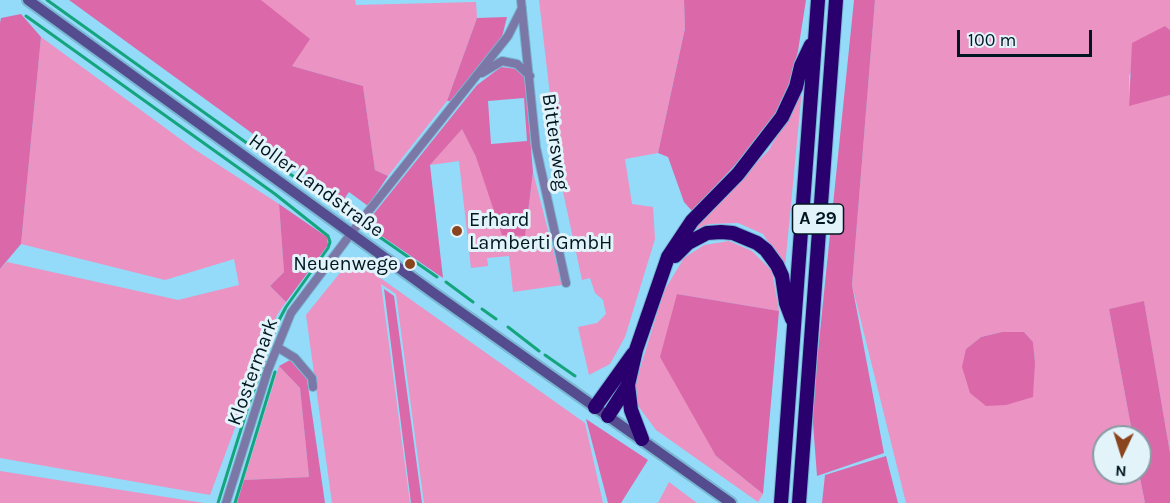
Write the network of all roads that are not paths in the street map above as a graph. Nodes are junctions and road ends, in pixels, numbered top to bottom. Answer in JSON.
{"nodes":[{"id":1,"x":28,"y":0,"type":"edge"},
{"id":2,"x":818,"y":0,"type":"edge"},
{"id":3,"x":836,"y":0,"type":"edge"},
{"id":4,"x":522,"y":4,"type":"edge"},
{"id":5,"x":815,"y":36,"type":"junction"},
{"id":6,"x":479,"y":74,"type":"junction"},
{"id":7,"x":530,"y":76,"type":"junction"},
{"id":8,"x":351,"y":233,"type":"junction"},
{"id":9,"x":663,"y":271,"type":"junction"},
{"id":10,"x":566,"y":283,"type":"dead end"},
{"id":11,"x":794,"y":323,"type":"junction"},
{"id":12,"x":277,"y":347,"type":"junction"},
{"id":13,"x":636,"y":350,"type":"junction"},
{"id":14,"x":628,"y":385,"type":"junction"},
{"id":15,"x":313,"y":387,"type":"dead end"},
{"id":16,"x":595,"y":406,"type":"junction"},
{"id":17,"x":608,"y":416,"type":"junction"},
{"id":18,"x":642,"y":439,"type":"junction"},
{"id":19,"x":226,"y":503,"type":"edge"},
{"id":20,"x":731,"y":503,"type":"edge"},
{"id":21,"x":781,"y":503,"type":"edge"},
{"id":22,"x":799,"y":503,"type":"edge"}],
"edges":[{"from":1,"to":8,"type":"main road","name":"Holler Landstraße"},
{"from":2,"to":5,"type":"highway","number":"A 29"},
{"from":3,"to":22,"type":"highway","number":"A 29"},
{"from":4,"to":6,"type":"street","name":"Bittersweg"},
{"from":4,"to":7,"type":"street","name":"Bittersweg"},
{"from":5,"to":9,"type":"highway"},
{"from":5,"to":11,"type":"highway","number":"A 29"},
{"from":6,"to":7,"type":"street","name":"Bittersweg"},
{"from":6,"to":8,"type":"street","name":"Bittersweg"},
{"from":7,"to":10,"type":"street","name":"Bittersweg"},
{"from":8,"to":12,"type":"street","name":"Klostermark"},
{"from":8,"to":16,"type":"main road","name":"Holler Landstraße"},
{"from":9,"to":11,"type":"highway"},
{"from":9,"to":13,"type":"highway"},
{"from":11,"to":21,"type":"highway","number":"A 29"},
{"from":12,"to":15,"type":"street"},
{"from":12,"to":19,"type":"street","name":"Klostermark"},
{"from":13,"to":14,"type":"highway"},
{"from":13,"to":16,"type":"highway"},
{"from":14,"to":17,"type":"highway"},
{"from":14,"to":18,"type":"highway"},
{"from":16,"to":17,"type":"main road","name":"Holler Landstraße"},
{"from":17,"to":18,"type":"main road","name":"Holler Landstraße"},
{"from":18,"to":20,"type":"main road","name":"Holler Landstraße"}]}
